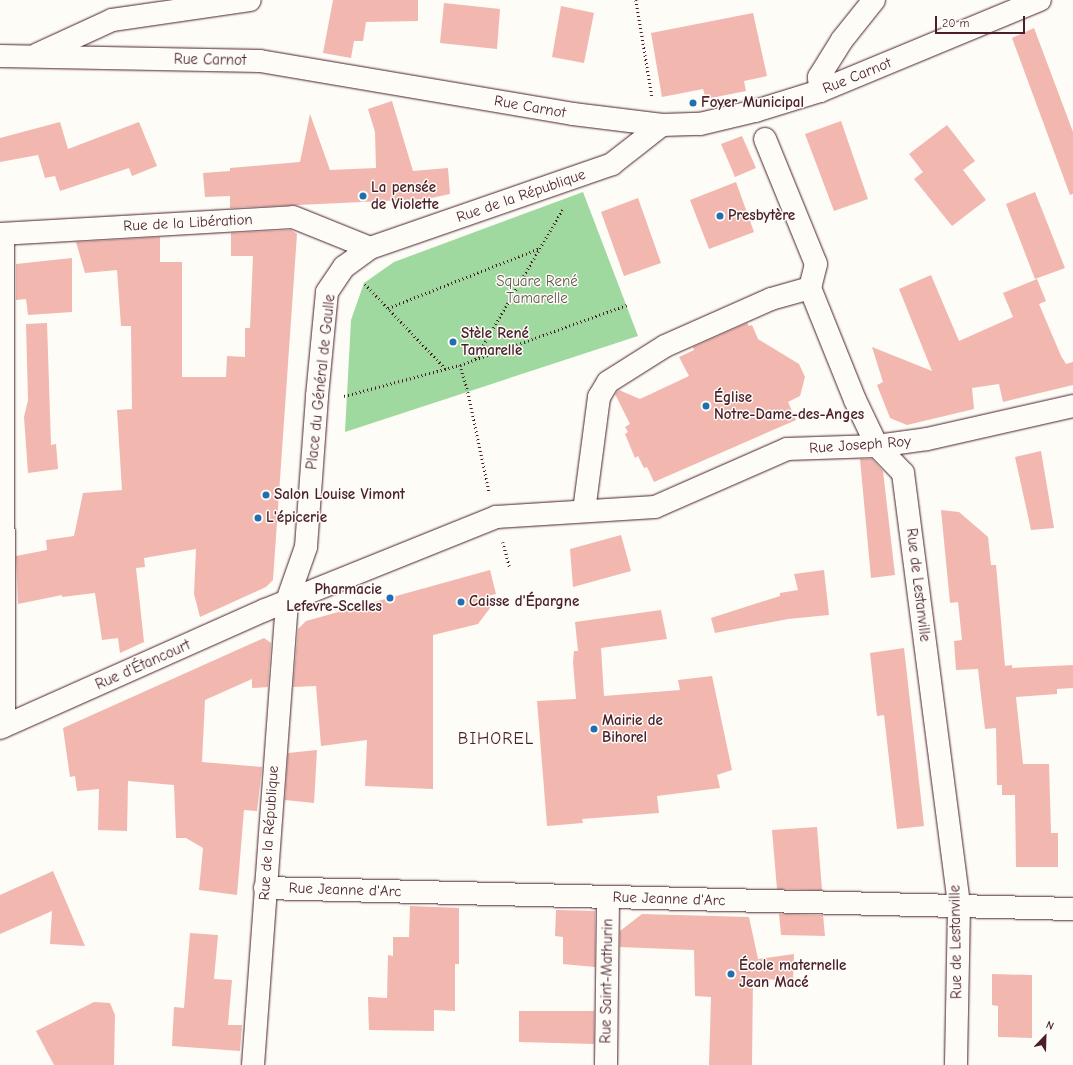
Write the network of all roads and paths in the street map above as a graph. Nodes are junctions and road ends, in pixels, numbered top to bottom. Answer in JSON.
{"nodes":[{"id":1,"x":250,"y":0,"type":"edge"},
{"id":2,"x":636,"y":0,"type":"edge"},
{"id":3,"x":874,"y":0,"type":"edge"},
{"id":4,"x":1040,"y":0,"type":"edge"},
{"id":5,"x":0,"y":56,"type":"edge"},
{"id":6,"x":34,"y":56,"type":"junction"},
{"id":7,"x":820,"y":91,"type":"junction"},
{"id":8,"x":660,"y":125,"type":"junction"},
{"id":9,"x":765,"y":139,"type":"dead end"},
{"id":10,"x":559,"y":217,"type":"dead end"},
{"id":11,"x":1,"y":234,"type":"edge"},
{"id":12,"x":370,"y":248,"type":"junction"},
{"id":13,"x":540,"y":248,"type":"junction"},
{"id":14,"x":344,"y":267,"type":"junction"},
{"id":15,"x":810,"y":288,"type":"junction"},
{"id":16,"x":626,"y":305,"type":"dead end"},
{"id":17,"x":388,"y":308,"type":"junction"},
{"id":18,"x":475,"y":360,"type":"junction"},
{"id":19,"x":460,"y":365,"type":"junction"},
{"id":20,"x":446,"y":369,"type":"junction"},
{"id":21,"x":317,"y":396,"type":"junction"},
{"id":22,"x":1073,"y":406,"type":"edge"},
{"id":23,"x":877,"y":446,"type":"junction"},
{"id":24,"x":584,"y":511,"type":"junction"},
{"id":25,"x":496,"y":517,"type":"junction"},
{"id":26,"x":510,"y":568,"type":"dead end"},
{"id":27,"x":287,"y":601,"type":"junction"},
{"id":28,"x":2,"y":727,"type":"edge"},
{"id":29,"x":265,"y":888,"type":"junction"},
{"id":30,"x":608,"y":897,"type":"junction"},
{"id":31,"x":959,"y":907,"type":"junction"},
{"id":32,"x":1073,"y":909,"type":"edge"},
{"id":33,"x":253,"y":1065,"type":"edge"},
{"id":34,"x":606,"y":1065,"type":"edge"},
{"id":35,"x":956,"y":1065,"type":"edge"}],
"edges":[{"from":1,"to":6,"type":"street"},
{"from":2,"to":8,"type":"path"},
{"from":3,"to":7,"type":"street"},
{"from":4,"to":7,"type":"street","name":"Rue Carnot"},
{"from":5,"to":6,"type":"street","name":"Rue Carnot"},
{"from":6,"to":8,"type":"street","name":"Rue Carnot"},
{"from":7,"to":8,"type":"street","name":"Rue Carnot"},
{"from":8,"to":12,"type":"street","name":"Rue de la République"},
{"from":9,"to":15,"type":"street"},
{"from":10,"to":13,"type":"path"},
{"from":11,"to":12,"type":"street","name":"Rue de la Libération"},
{"from":11,"to":28,"type":"street"},
{"from":12,"to":14,"type":"street","name":"Place du Général de Gaulle"},
{"from":13,"to":17,"type":"path"},
{"from":13,"to":18,"type":"path"},
{"from":14,"to":17,"type":"path"},
{"from":14,"to":21,"type":"street","name":"Place du Général de Gaulle"},
{"from":15,"to":23,"type":"street","name":"Rue de Lestanville"},
{"from":15,"to":24,"type":"street"},
{"from":16,"to":18,"type":"path"},
{"from":17,"to":20,"type":"path"},
{"from":18,"to":19,"type":"path"},
{"from":19,"to":20,"type":"path"},
{"from":19,"to":25,"type":"path"},
{"from":20,"to":21,"type":"path"},
{"from":21,"to":27,"type":"street","name":"Place du Général de Gaulle"},
{"from":22,"to":23,"type":"street","name":"Rue Joseph Roy"},
{"from":23,"to":24,"type":"street","name":"Rue Joseph Roy"},
{"from":23,"to":31,"type":"street","name":"Rue de Lestanville"},
{"from":24,"to":25,"type":"street"},
{"from":25,"to":26,"type":"path"},
{"from":25,"to":27,"type":"street"},
{"from":27,"to":28,"type":"street","name":"Rue d'Étancourt"},
{"from":27,"to":29,"type":"street","name":"Rue de la République"},
{"from":29,"to":30,"type":"street","name":"Rue Jeanne d'Arc"},
{"from":29,"to":33,"type":"street","name":"Rue de la République"},
{"from":30,"to":31,"type":"street","name":"Rue Jeanne d'Arc"},
{"from":30,"to":34,"type":"street","name":"Rue Saint-Mathurin"},
{"from":31,"to":32,"type":"street","name":"Rue Jeanne d'Arc"},
{"from":31,"to":35,"type":"street","name":"Rue de Lestanville"}]}
